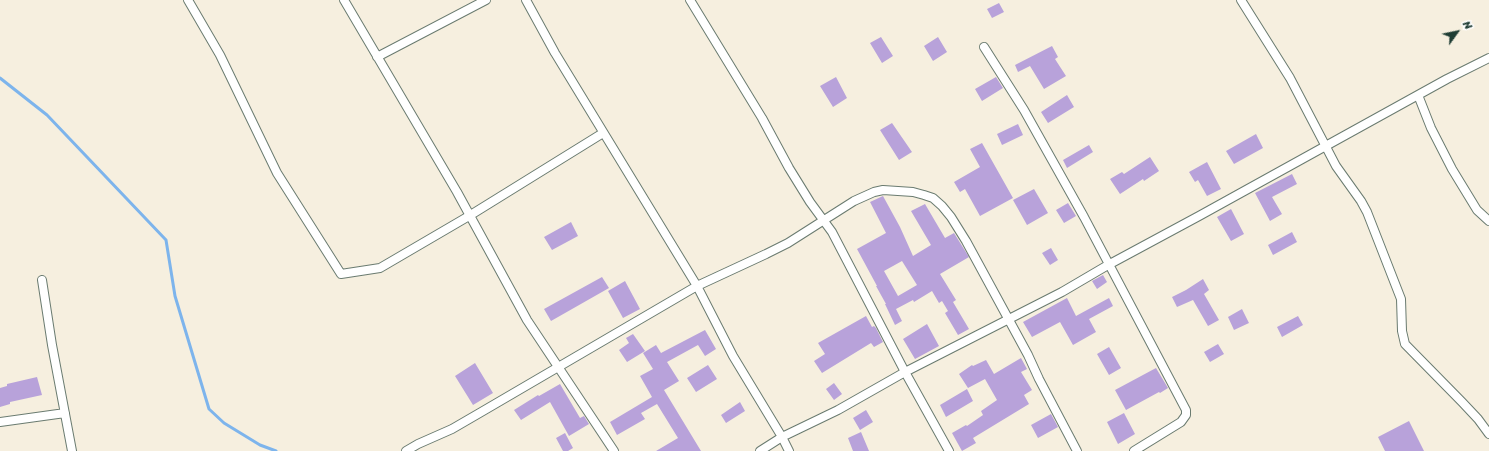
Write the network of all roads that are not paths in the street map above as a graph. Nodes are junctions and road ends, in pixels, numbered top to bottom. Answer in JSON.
{"nodes":[{"id":1,"x":188,"y":0,"type":"edge"},
{"id":2,"x":344,"y":0,"type":"edge"},
{"id":3,"x":486,"y":0,"type":"edge"},
{"id":4,"x":526,"y":0,"type":"edge"},
{"id":5,"x":690,"y":0,"type":"edge"},
{"id":6,"x":1242,"y":0,"type":"edge"},
{"id":7,"x":984,"y":47,"type":"dead end"},
{"id":8,"x":377,"y":57,"type":"junction"},
{"id":9,"x":1489,"y":58,"type":"edge"},
{"id":10,"x":1418,"y":96,"type":"junction"},
{"id":11,"x":603,"y":133,"type":"junction"},
{"id":12,"x":1325,"y":146,"type":"junction"},
{"id":13,"x":469,"y":216,"type":"junction"},
{"id":14,"x":824,"y":220,"type":"junction"},
{"id":15,"x":1489,"y":221,"type":"edge"},
{"id":16,"x":1108,"y":265,"type":"junction"},
{"id":17,"x":42,"y":280,"type":"dead end"},
{"id":18,"x":697,"y":286,"type":"junction"},
{"id":19,"x":1008,"y":318,"type":"junction"},
{"id":20,"x":558,"y":368,"type":"junction"},
{"id":21,"x":905,"y":372,"type":"junction"},
{"id":22,"x":65,"y":413,"type":"junction"},
{"id":23,"x":0,"y":422,"type":"edge"},
{"id":24,"x":1489,"y":434,"type":"edge"},
{"id":25,"x":782,"y":437,"type":"junction"},
{"id":26,"x":72,"y":451,"type":"edge"},
{"id":27,"x":406,"y":451,"type":"edge"},
{"id":28,"x":614,"y":451,"type":"edge"},
{"id":29,"x":760,"y":451,"type":"edge"},
{"id":30,"x":789,"y":451,"type":"edge"},
{"id":31,"x":949,"y":451,"type":"edge"},
{"id":32,"x":1077,"y":451,"type":"edge"},
{"id":33,"x":1134,"y":451,"type":"edge"}],
"edges":[{"from":1,"to":13,"type":"street"},
{"from":2,"to":8,"type":"street"},
{"from":3,"to":8,"type":"street"},
{"from":4,"to":11,"type":"street"},
{"from":5,"to":14,"type":"street"},
{"from":6,"to":12,"type":"street"},
{"from":7,"to":16,"type":"street"},
{"from":8,"to":13,"type":"street"},
{"from":9,"to":10,"type":"street"},
{"from":10,"to":12,"type":"street"},
{"from":10,"to":15,"type":"street"},
{"from":11,"to":13,"type":"street"},
{"from":11,"to":18,"type":"street"},
{"from":12,"to":16,"type":"street"},
{"from":12,"to":24,"type":"street"},
{"from":13,"to":20,"type":"street"},
{"from":14,"to":18,"type":"street"},
{"from":14,"to":19,"type":"street"},
{"from":14,"to":21,"type":"street"},
{"from":16,"to":19,"type":"street"},
{"from":16,"to":33,"type":"street"},
{"from":17,"to":22,"type":"street"},
{"from":18,"to":20,"type":"street"},
{"from":18,"to":25,"type":"street"},
{"from":19,"to":21,"type":"street"},
{"from":19,"to":32,"type":"street"},
{"from":20,"to":27,"type":"street"},
{"from":20,"to":28,"type":"street"},
{"from":21,"to":25,"type":"street"},
{"from":21,"to":31,"type":"street"},
{"from":22,"to":23,"type":"street"},
{"from":22,"to":26,"type":"street"},
{"from":25,"to":29,"type":"street"},
{"from":25,"to":30,"type":"street"}]}
